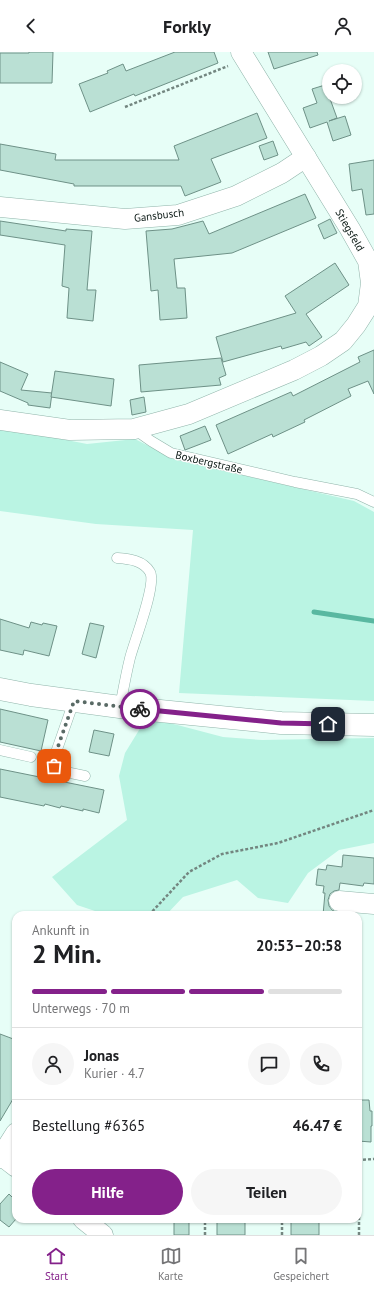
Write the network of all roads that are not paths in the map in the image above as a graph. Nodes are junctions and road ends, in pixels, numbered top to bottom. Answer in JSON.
{"nodes":[{"id":1,"x":243,"y":55,"type":"edge"},
{"id":2,"x":306,"y":157,"type":"junction"},
{"id":3,"x":0,"y":207,"type":"edge"},
{"id":4,"x":371,"y":305,"type":"edge"},
{"id":5,"x":0,"y":420,"type":"edge"},
{"id":6,"x":134,"y":429,"type":"junction"},
{"id":7,"x":374,"y":502,"type":"edge"},
{"id":8,"x":117,"y":558,"type":"dead end"},
{"id":9,"x":0,"y":689,"type":"edge"},
{"id":10,"x":74,"y":701,"type":"junction"},
{"id":11,"x":120,"y":707,"type":"junction"},
{"id":12,"x":374,"y":725,"type":"edge"},
{"id":13,"x":0,"y":750,"type":"edge"},
{"id":14,"x":31,"y":757,"type":"dead end"},
{"id":15,"x":85,"y":776,"type":"dead end"},
{"id":16,"x":338,"y":901,"type":"dead end"},
{"id":17,"x":374,"y":904,"type":"edge"},
{"id":18,"x":12,"y":1144,"type":"edge"},
{"id":19,"x":6,"y":1161,"type":"edge"},
{"id":20,"x":88,"y":1223,"type":"edge"},
{"id":21,"x":103,"y":1235,"type":"edge"}],
"edges":[{"from":1,"to":2,"type":"street","name":"Stiegsfeld"},
{"from":2,"to":3,"type":"street","name":"Gansbusch"},
{"from":2,"to":4,"type":"street","name":"Stiegsfeld"},
{"from":4,"to":6,"type":"street","name":"Stiegsfeld"},
{"from":5,"to":6,"type":"street"},
{"from":6,"to":7,"type":"lane","name":"Boxbergstraße"},
{"from":8,"to":11,"type":"lane"},
{"from":9,"to":10,"type":"main road"},
{"from":10,"to":11,"type":"main road"},
{"from":10,"to":15,"type":"lane"},
{"from":11,"to":12,"type":"main road"},
{"from":13,"to":14,"type":"lane"},
{"from":16,"to":17,"type":"street"},
{"from":18,"to":19,"type":"street"},
{"from":20,"to":21,"type":"street"}]}
